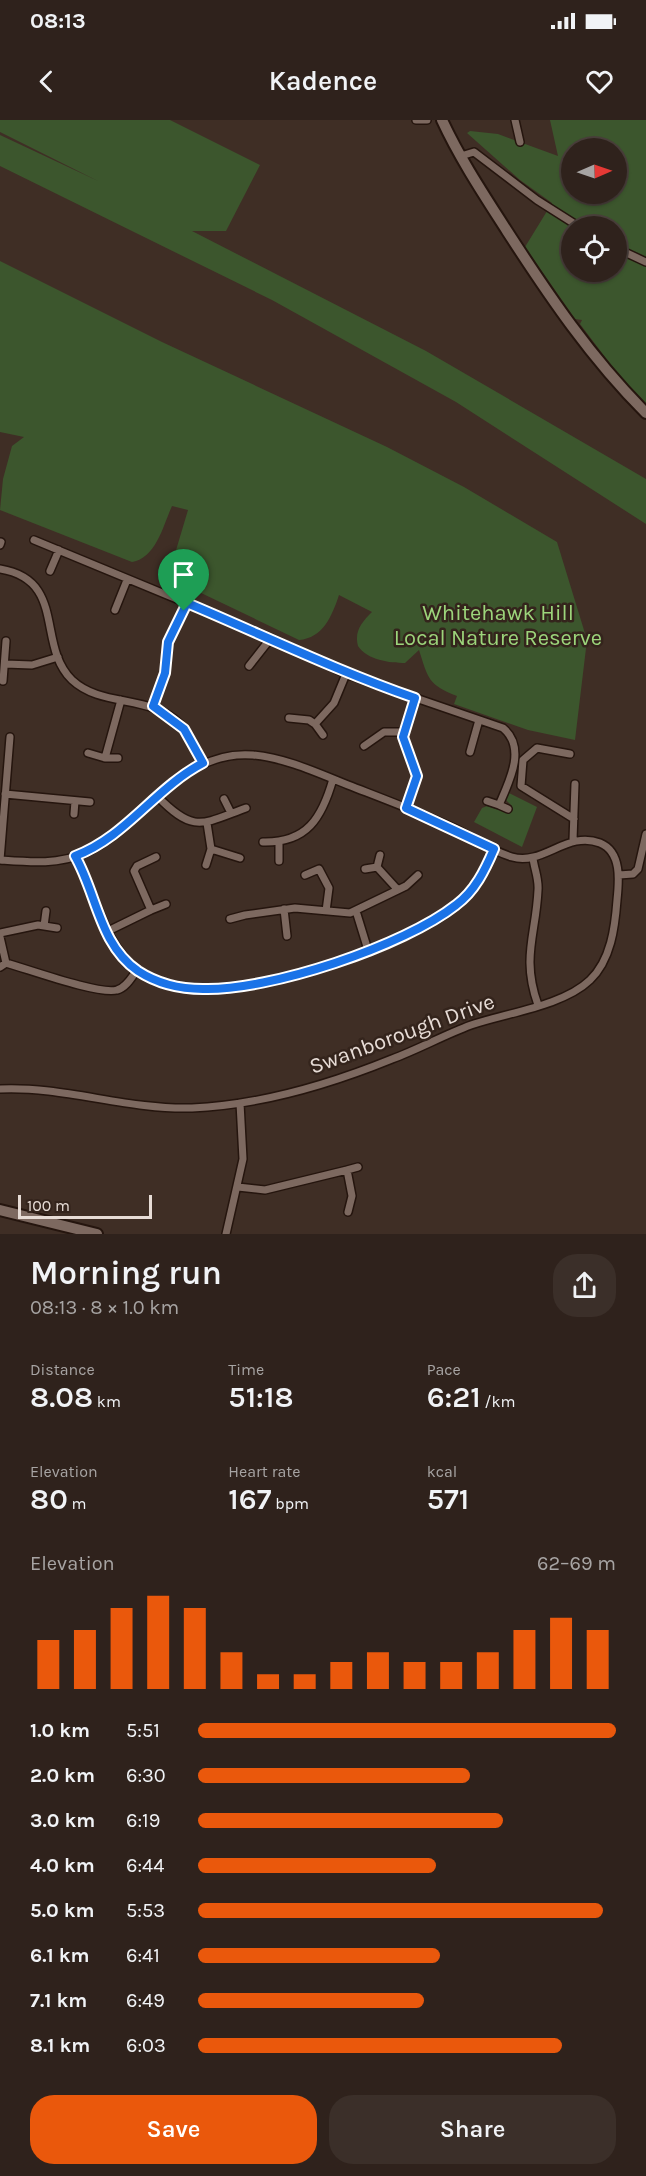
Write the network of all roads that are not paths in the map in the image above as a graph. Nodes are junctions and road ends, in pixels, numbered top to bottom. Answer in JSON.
{"nodes":[{"id":1,"x":416,"y":120,"type":"edge"},
{"id":2,"x":428,"y":120,"type":"edge"},
{"id":3,"x":442,"y":120,"type":"edge"},
{"id":4,"x":515,"y":120,"type":"edge"},
{"id":5,"x":520,"y":141,"type":"dead end"},
{"id":6,"x":460,"y":156,"type":"junction"},
{"id":7,"x":562,"y":216,"type":"edge"},
{"id":8,"x":627,"y":253,"type":"edge"},
{"id":9,"x":646,"y":262,"type":"edge"},
{"id":10,"x":646,"y":413,"type":"edge"},
{"id":11,"x":34,"y":540,"type":"dead end"},
{"id":12,"x":59,"y":550,"type":"junction"},
{"id":13,"x":0,"y":569,"type":"edge"},
{"id":14,"x":50,"y":571,"type":"dead end"},
{"id":15,"x":127,"y":580,"type":"junction"},
{"id":16,"x":187,"y":603,"type":"junction"},
{"id":17,"x":116,"y":610,"type":"dead end"},
{"id":18,"x":271,"y":638,"type":"junction"},
{"id":19,"x":6,"y":641,"type":"dead end"},
{"id":20,"x":57,"y":657,"type":"junction"},
{"id":21,"x":5,"y":664,"type":"junction"},
{"id":22,"x":249,"y":666,"type":"dead end"},
{"id":23,"x":346,"y":674,"type":"junction"},
{"id":24,"x":3,"y":681,"type":"dead end"},
{"id":25,"x":415,"y":698,"type":"junction"},
{"id":26,"x":121,"y":700,"type":"junction"},
{"id":27,"x":153,"y":706,"type":"junction"},
{"id":28,"x":289,"y":718,"type":"dead end"},
{"id":29,"x":478,"y":720,"type":"junction"},
{"id":30,"x":315,"y":724,"type":"junction"},
{"id":31,"x":404,"y":732,"type":"junction"},
{"id":32,"x":323,"y":735,"type":"dead end"},
{"id":33,"x":10,"y":737,"type":"dead end"},
{"id":34,"x":364,"y":746,"type":"dead end"},
{"id":35,"x":470,"y":752,"type":"dead end"},
{"id":36,"x":88,"y":753,"type":"dead end"},
{"id":37,"x":570,"y":753,"type":"dead end"},
{"id":38,"x":0,"y":755,"type":"edge"},
{"id":39,"x":9,"y":756,"type":"junction"},
{"id":40,"x":105,"y":758,"type":"junction"},
{"id":41,"x":118,"y":758,"type":"dead end"},
{"id":42,"x":203,"y":763,"type":"junction"},
{"id":43,"x":333,"y":779,"type":"junction"},
{"id":44,"x":575,"y":784,"type":"dead end"},
{"id":45,"x":5,"y":795,"type":"junction"},
{"id":46,"x":157,"y":796,"type":"junction"},
{"id":47,"x":224,"y":799,"type":"dead end"},
{"id":48,"x":75,"y":801,"type":"junction"},
{"id":49,"x":487,"y":801,"type":"dead end"},
{"id":50,"x":90,"y":802,"type":"dead end"},
{"id":51,"x":499,"y":805,"type":"junction"},
{"id":52,"x":246,"y":808,"type":"dead end"},
{"id":53,"x":406,"y":808,"type":"junction"},
{"id":54,"x":508,"y":809,"type":"dead end"},
{"id":55,"x":231,"y":813,"type":"junction"},
{"id":56,"x":74,"y":814,"type":"dead end"},
{"id":57,"x":574,"y":819,"type":"junction"},
{"id":58,"x":207,"y":824,"type":"junction"},
{"id":59,"x":646,"y":834,"type":"edge"},
{"id":60,"x":573,"y":840,"type":"junction"},
{"id":61,"x":263,"y":842,"type":"dead end"},
{"id":62,"x":279,"y":843,"type":"junction"},
{"id":63,"x":211,"y":849,"type":"junction"},
{"id":64,"x":494,"y":849,"type":"junction"},
{"id":65,"x":380,"y":855,"type":"dead end"},
{"id":66,"x":75,"y":856,"type":"junction"},
{"id":67,"x":156,"y":858,"type":"dead end"},
{"id":68,"x":240,"y":858,"type":"dead end"},
{"id":69,"x":533,"y":858,"type":"junction"},
{"id":70,"x":0,"y":860,"type":"edge"},
{"id":71,"x":279,"y":861,"type":"dead end"},
{"id":72,"x":206,"y":865,"type":"dead end"},
{"id":73,"x":377,"y":867,"type":"junction"},
{"id":74,"x":365,"y":868,"type":"dead end"},
{"id":75,"x":305,"y":875,"type":"dead end"},
{"id":76,"x":418,"y":875,"type":"dead end"},
{"id":77,"x":619,"y":875,"type":"junction"},
{"id":78,"x":398,"y":890,"type":"junction"},
{"id":79,"x":166,"y":904,"type":"dead end"},
{"id":80,"x":284,"y":909,"type":"junction"},
{"id":81,"x":151,"y":910,"type":"junction"},
{"id":82,"x":46,"y":911,"type":"dead end"},
{"id":83,"x":326,"y":911,"type":"junction"},
{"id":84,"x":356,"y":911,"type":"junction"},
{"id":85,"x":230,"y":920,"type":"dead end"},
{"id":86,"x":44,"y":926,"type":"junction"},
{"id":87,"x":57,"y":928,"type":"dead end"},
{"id":88,"x":106,"y":932,"type":"junction"},
{"id":89,"x":0,"y":933,"type":"edge"},
{"id":90,"x":287,"y":936,"type":"dead end"},
{"id":91,"x":0,"y":938,"type":"edge"},
{"id":92,"x":368,"y":950,"type":"junction"},
{"id":93,"x":3,"y":965,"type":"edge"},
{"id":94,"x":137,"y":970,"type":"junction"},
{"id":95,"x":538,"y":1005,"type":"junction"},
{"id":96,"x":0,"y":1089,"type":"edge"},
{"id":97,"x":240,"y":1103,"type":"junction"},
{"id":98,"x":358,"y":1167,"type":"dead end"},
{"id":99,"x":346,"y":1170,"type":"junction"},
{"id":100,"x":238,"y":1187,"type":"junction"},
{"id":101,"x":0,"y":1210,"type":"edge"},
{"id":102,"x":348,"y":1212,"type":"dead end"},
{"id":103,"x":97,"y":1234,"type":"edge"},
{"id":104,"x":226,"y":1234,"type":"edge"}],
"edges":[{"from":1,"to":2,"type":"street"},
{"from":3,"to":6,"type":"street"},
{"from":4,"to":5,"type":"street"},
{"from":6,"to":7,"type":"street"},
{"from":6,"to":10,"type":"street"},
{"from":8,"to":9,"type":"street"},
{"from":11,"to":12,"type":"street"},
{"from":12,"to":14,"type":"street"},
{"from":12,"to":15,"type":"street"},
{"from":13,"to":20,"type":"street"},
{"from":15,"to":16,"type":"street"},
{"from":15,"to":17,"type":"street"},
{"from":16,"to":18,"type":"street"},
{"from":16,"to":27,"type":"street"},
{"from":18,"to":22,"type":"street"},
{"from":18,"to":23,"type":"street"},
{"from":19,"to":21,"type":"street"},
{"from":20,"to":21,"type":"street"},
{"from":20,"to":26,"type":"street"},
{"from":21,"to":24,"type":"street"},
{"from":23,"to":25,"type":"street"},
{"from":23,"to":30,"type":"street"},
{"from":25,"to":29,"type":"street"},
{"from":25,"to":31,"type":"street"},
{"from":26,"to":27,"type":"street"},
{"from":26,"to":40,"type":"street"},
{"from":27,"to":42,"type":"street"},
{"from":28,"to":30,"type":"street"},
{"from":29,"to":35,"type":"street"},
{"from":29,"to":51,"type":"street"},
{"from":30,"to":32,"type":"street"},
{"from":31,"to":34,"type":"street"},
{"from":31,"to":53,"type":"street"},
{"from":33,"to":39,"type":"street"},
{"from":36,"to":40,"type":"street"},
{"from":37,"to":57,"type":"street"},
{"from":38,"to":39,"type":"street"},
{"from":39,"to":45,"type":"street"},
{"from":40,"to":41,"type":"street"},
{"from":42,"to":43,"type":"street"},
{"from":42,"to":46,"type":"street"},
{"from":43,"to":53,"type":"street"},
{"from":43,"to":62,"type":"street"},
{"from":44,"to":57,"type":"street"},
{"from":45,"to":48,"type":"street"},
{"from":45,"to":70,"type":"street"},
{"from":46,"to":58,"type":"street"},
{"from":46,"to":66,"type":"street"},
{"from":47,"to":55,"type":"street"},
{"from":48,"to":50,"type":"street"},
{"from":48,"to":56,"type":"street"},
{"from":49,"to":51,"type":"street"},
{"from":51,"to":54,"type":"street"},
{"from":52,"to":55,"type":"street"},
{"from":53,"to":64,"type":"street"},
{"from":55,"to":58,"type":"street"},
{"from":57,"to":60,"type":"street"},
{"from":58,"to":63,"type":"street"},
{"from":59,"to":77,"type":"street"},
{"from":60,"to":69,"type":"street"},
{"from":60,"to":77,"type":"street","name":"Swanborough Drive"},
{"from":61,"to":62,"type":"street"},
{"from":62,"to":71,"type":"street"},
{"from":63,"to":68,"type":"street"},
{"from":63,"to":72,"type":"street"},
{"from":64,"to":69,"type":"street"},
{"from":64,"to":92,"type":"street"},
{"from":65,"to":73,"type":"street"},
{"from":66,"to":70,"type":"street"},
{"from":66,"to":88,"type":"street"},
{"from":67,"to":81,"type":"street"},
{"from":69,"to":95,"type":"street"},
{"from":73,"to":74,"type":"street"},
{"from":73,"to":78,"type":"street"},
{"from":75,"to":83,"type":"street"},
{"from":76,"to":78,"type":"street"},
{"from":77,"to":95,"type":"street","name":"Swanborough Drive"},
{"from":78,"to":84,"type":"street"},
{"from":79,"to":81,"type":"street"},
{"from":80,"to":83,"type":"street"},
{"from":80,"to":85,"type":"street"},
{"from":80,"to":90,"type":"street"},
{"from":81,"to":88,"type":"street"},
{"from":82,"to":86,"type":"street"},
{"from":83,"to":84,"type":"street"},
{"from":84,"to":92,"type":"street"},
{"from":86,"to":87,"type":"street"},
{"from":86,"to":89,"type":"street"},
{"from":88,"to":94,"type":"street"},
{"from":91,"to":93,"type":"street"},
{"from":92,"to":94,"type":"street"},
{"from":93,"to":94,"type":"street"},
{"from":95,"to":97,"type":"street","name":"Swanborough Drive"},
{"from":96,"to":97,"type":"street","name":"Swanborough Drive"},
{"from":97,"to":100,"type":"street"},
{"from":98,"to":99,"type":"street"},
{"from":99,"to":100,"type":"street"},
{"from":99,"to":102,"type":"street"},
{"from":100,"to":104,"type":"street"},
{"from":101,"to":103,"type":"street"}]}
